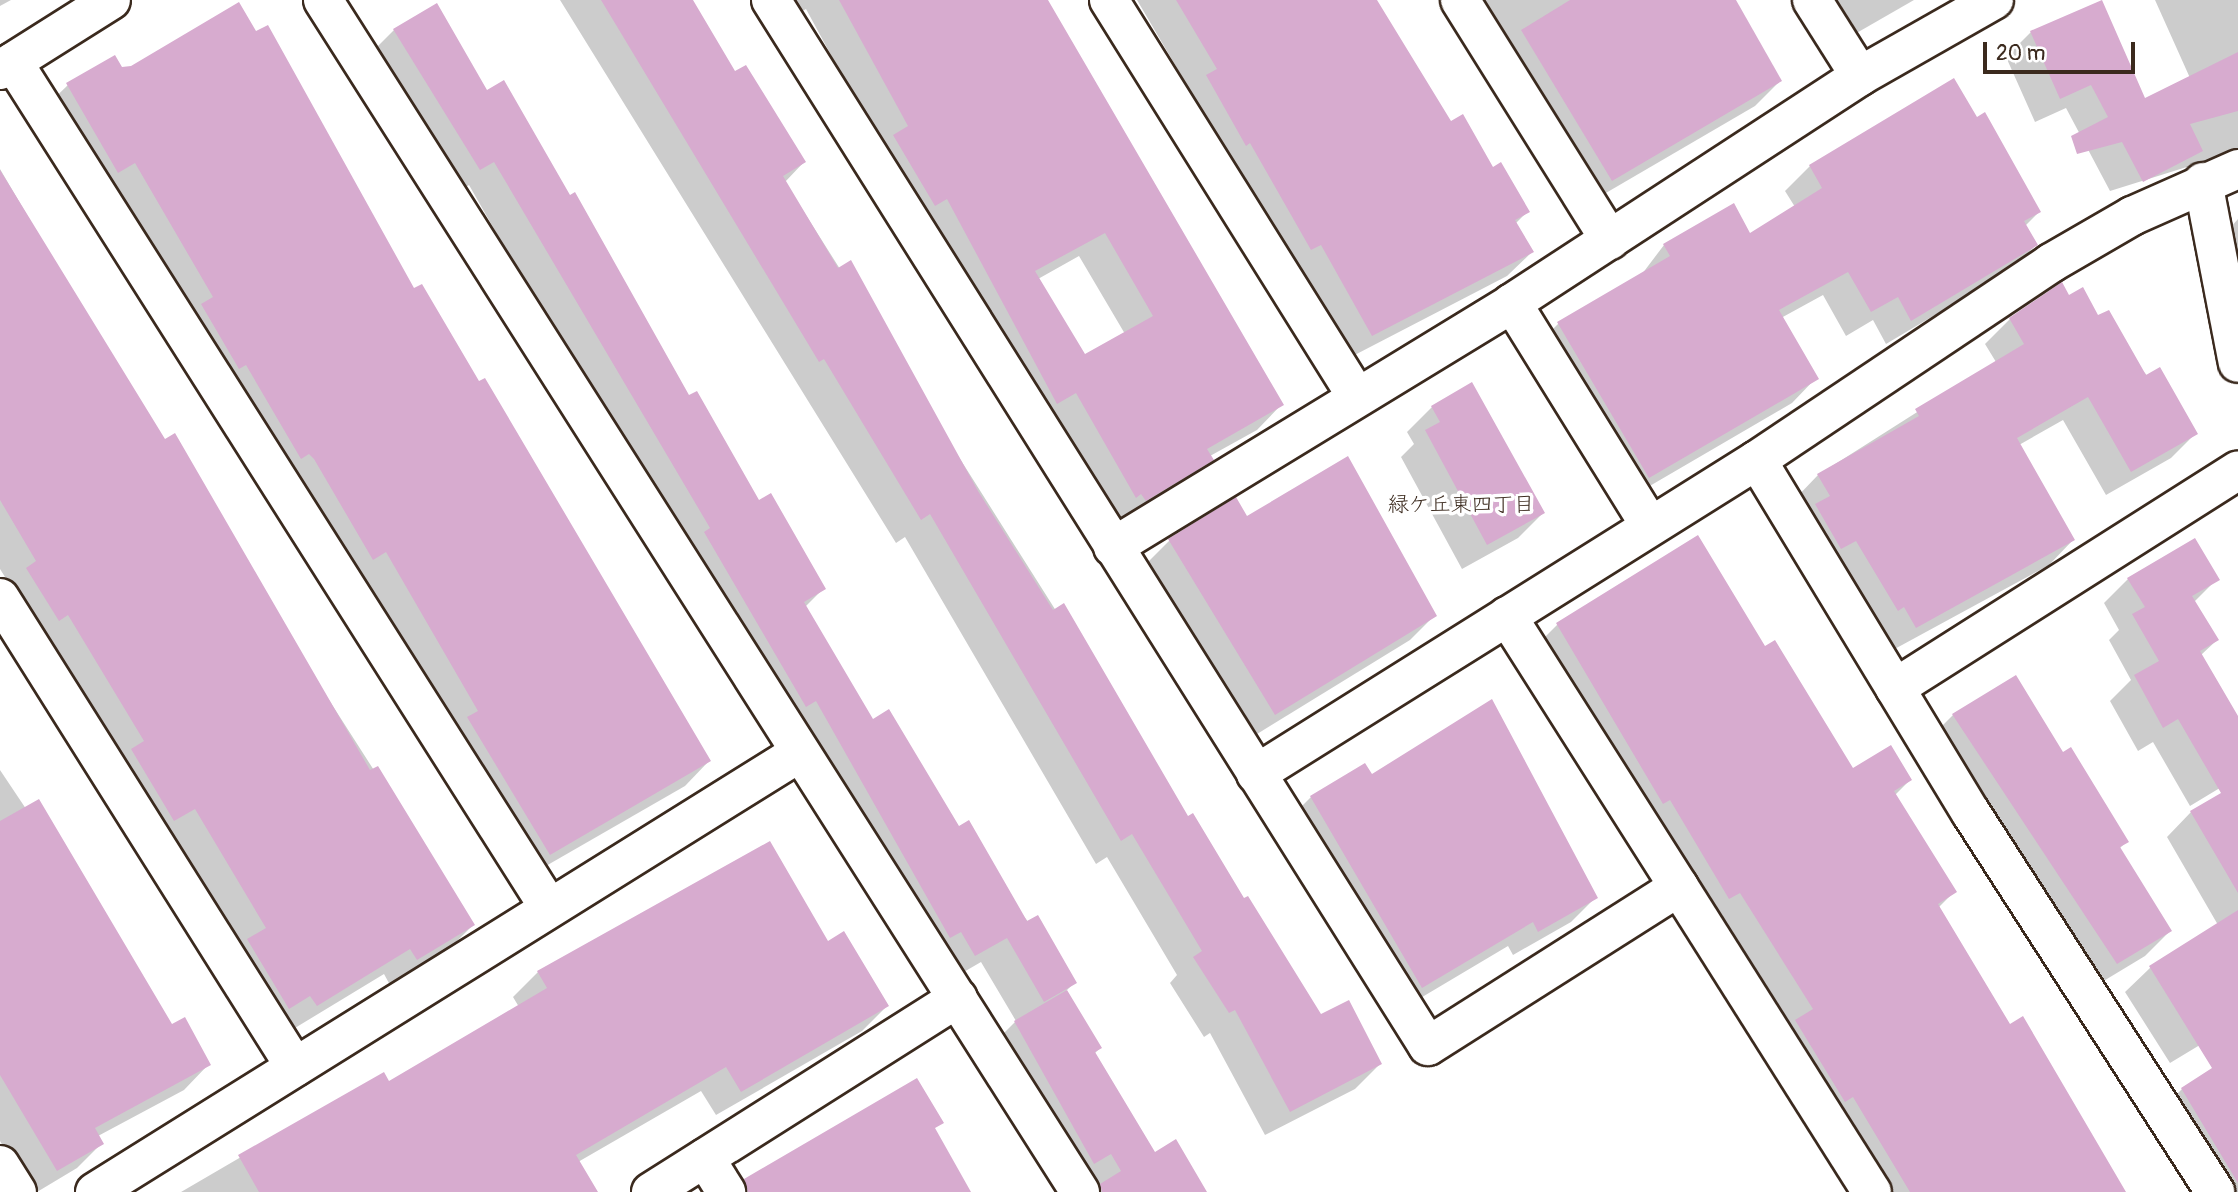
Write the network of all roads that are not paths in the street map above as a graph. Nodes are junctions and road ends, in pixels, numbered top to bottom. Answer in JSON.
{"nodes":[{"id":1,"x":111,"y":0,"type":"edge"},
{"id":2,"x":323,"y":0,"type":"edge"},
{"id":3,"x":771,"y":0,"type":"edge"},
{"id":4,"x":1109,"y":0,"type":"edge"},
{"id":5,"x":1460,"y":0,"type":"edge"},
{"id":6,"x":1812,"y":0,"type":"edge"},
{"id":7,"x":1994,"y":0,"type":"edge"},
{"id":8,"x":7,"y":66,"type":"edge"},
{"id":9,"x":1860,"y":76,"type":"junction"},
{"id":10,"x":2221,"y":176,"type":"edge"},
{"id":11,"x":1611,"y":240,"type":"junction"},
{"id":12,"x":1511,"y":303,"type":"junction"},
{"id":13,"x":2238,"y":363,"type":"edge"},
{"id":14,"x":1357,"y":397,"type":"junction"},
{"id":15,"x":1757,"y":460,"type":"junction"},
{"id":16,"x":2238,"y":470,"type":"edge"},
{"id":17,"x":1650,"y":526,"type":"junction"},
{"id":18,"x":1113,"y":547,"type":"junction"},
{"id":19,"x":0,"y":598,"type":"edge"},
{"id":20,"x":1507,"y":616,"type":"junction"},
{"id":21,"x":1895,"y":688,"type":"junction"},
{"id":22,"x":799,"y":753,"type":"junction"},
{"id":23,"x":1256,"y":774,"type":"junction"},
{"id":24,"x":1679,"y":887,"type":"junction"},
{"id":25,"x":548,"y":906,"type":"junction"},
{"id":26,"x":958,"y":998,"type":"junction"},
{"id":27,"x":295,"y":1067,"type":"junction"},
{"id":28,"x":705,"y":1158,"type":"junction"},
{"id":29,"x":0,"y":1166,"type":"edge"},
{"id":30,"x":17,"y":1192,"type":"edge"},
{"id":31,"x":95,"y":1192,"type":"edge"},
{"id":32,"x":651,"y":1192,"type":"edge"},
{"id":33,"x":726,"y":1192,"type":"edge"},
{"id":34,"x":1080,"y":1192,"type":"edge"},
{"id":35,"x":1872,"y":1192,"type":"edge"},
{"id":36,"x":2215,"y":1192,"type":"edge"}],
"edges":[{"from":1,"to":8,"type":"street"},
{"from":2,"to":22,"type":"street"},
{"from":3,"to":18,"type":"street"},
{"from":4,"to":14,"type":"street"},
{"from":5,"to":11,"type":"street"},
{"from":6,"to":9,"type":"street"},
{"from":7,"to":9,"type":"street"},
{"from":8,"to":25,"type":"street"},
{"from":9,"to":11,"type":"street"},
{"from":10,"to":13,"type":"street"},
{"from":10,"to":15,"type":"street"},
{"from":11,"to":12,"type":"street"},
{"from":12,"to":14,"type":"street"},
{"from":12,"to":17,"type":"street"},
{"from":14,"to":18,"type":"street"},
{"from":15,"to":17,"type":"street"},
{"from":15,"to":21,"type":"street"},
{"from":16,"to":21,"type":"street"},
{"from":17,"to":20,"type":"street"},
{"from":18,"to":23,"type":"street"},
{"from":19,"to":27,"type":"street"},
{"from":20,"to":23,"type":"street"},
{"from":20,"to":24,"type":"street"},
{"from":21,"to":36,"type":"street"},
{"from":22,"to":25,"type":"street"},
{"from":22,"to":26,"type":"street"},
{"from":23,"to":24,"type":"street"},
{"from":24,"to":35,"type":"street"},
{"from":25,"to":27,"type":"street"},
{"from":26,"to":28,"type":"street"},
{"from":26,"to":34,"type":"street"},
{"from":27,"to":31,"type":"street"},
{"from":28,"to":32,"type":"street"},
{"from":28,"to":33,"type":"street"},
{"from":29,"to":30,"type":"street"}]}
